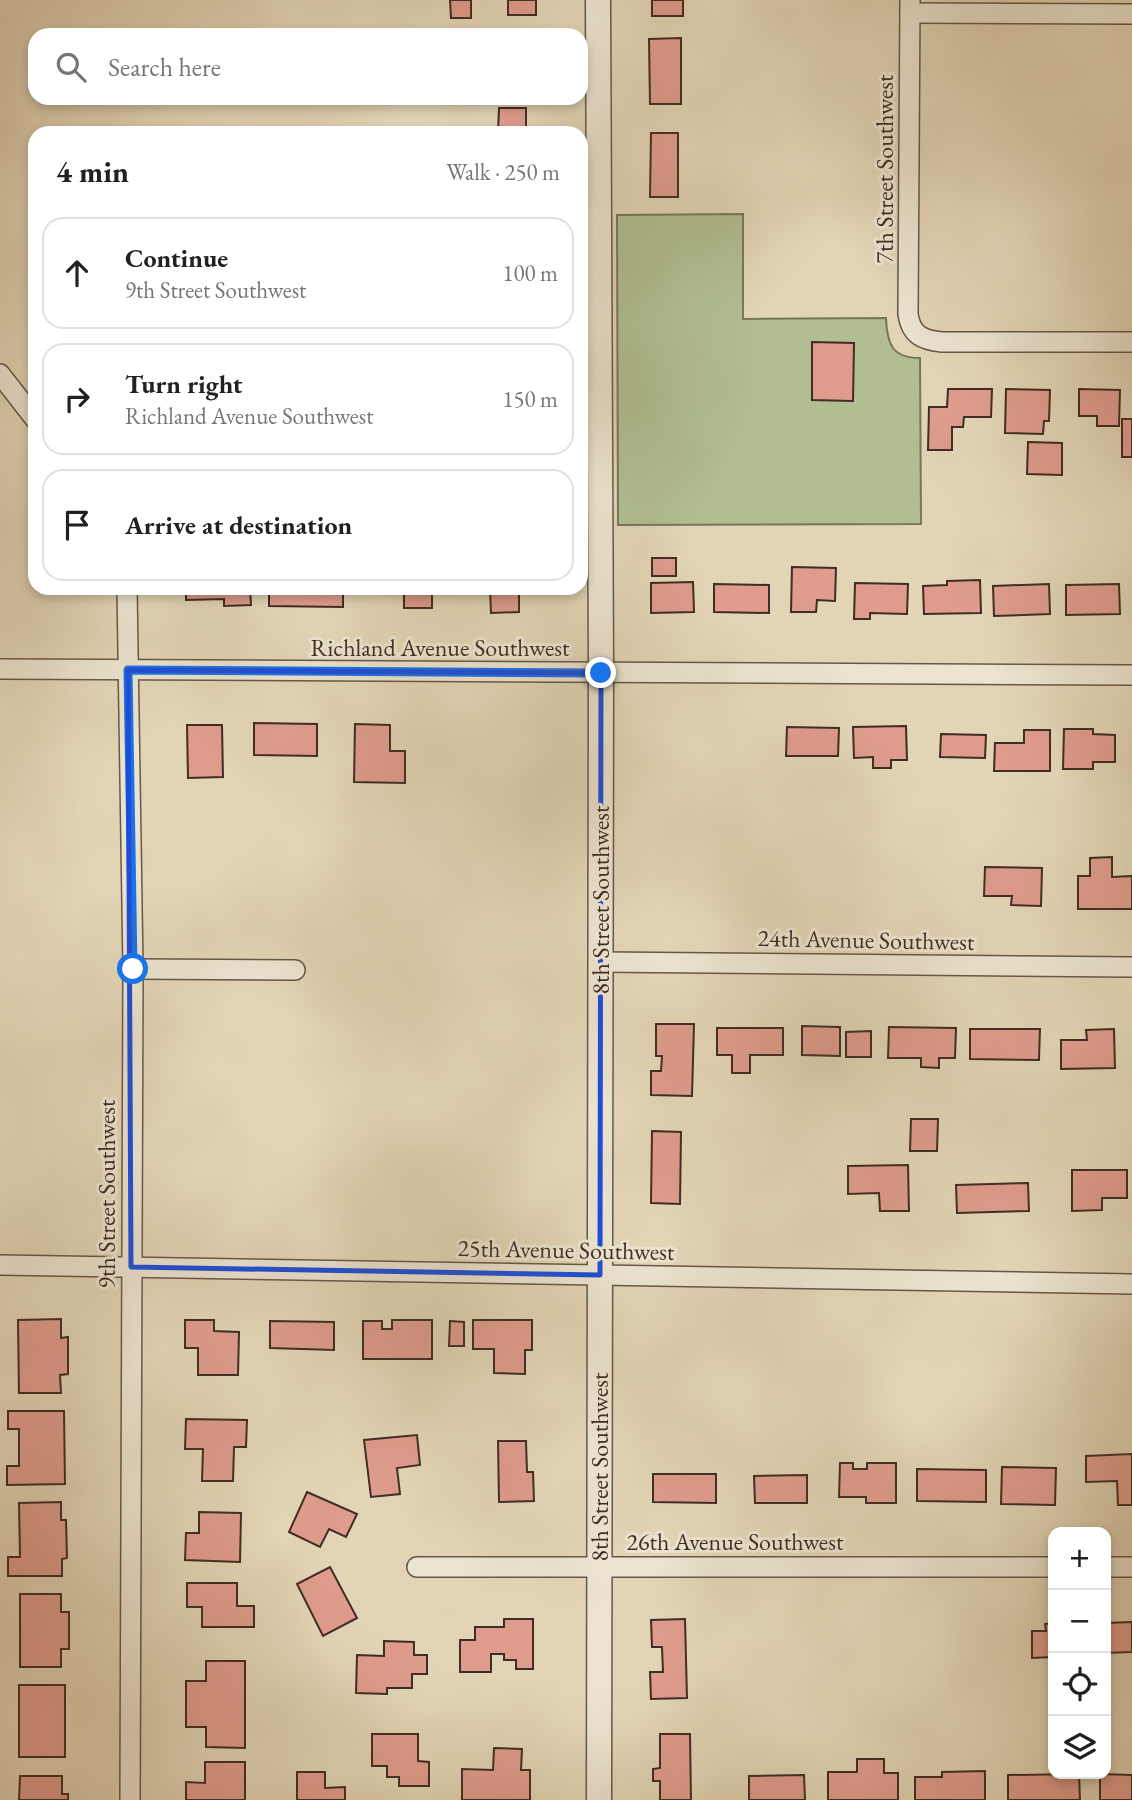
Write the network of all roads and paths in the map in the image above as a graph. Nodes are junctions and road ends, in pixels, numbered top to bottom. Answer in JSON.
{"nodes":[{"id":1,"x":598,"y":0,"type":"edge"},
{"id":2,"x":910,"y":7,"type":"edge"},
{"id":3,"x":1132,"y":14,"type":"edge"},
{"id":4,"x":1132,"y":342,"type":"edge"},
{"id":5,"x":0,"y":374,"type":"edge"},
{"id":6,"x":28,"y":410,"type":"edge"},
{"id":7,"x":127,"y":595,"type":"edge"},
{"id":8,"x":0,"y":669,"type":"edge"},
{"id":9,"x":128,"y":670,"type":"junction"},
{"id":10,"x":601,"y":673,"type":"junction"},
{"id":11,"x":1132,"y":675,"type":"edge"},
{"id":12,"x":600,"y":962,"type":"junction"},
{"id":13,"x":1132,"y":967,"type":"edge"},
{"id":14,"x":133,"y":969,"type":"junction"},
{"id":15,"x":295,"y":970,"type":"dead end"},
{"id":16,"x":0,"y":1265,"type":"edge"},
{"id":17,"x":131,"y":1268,"type":"junction"},
{"id":18,"x":600,"y":1275,"type":"junction"},
{"id":19,"x":1132,"y":1284,"type":"edge"},
{"id":20,"x":417,"y":1567,"type":"dead end"},
{"id":21,"x":600,"y":1567,"type":"junction"},
{"id":22,"x":1048,"y":1567,"type":"edge"},
{"id":23,"x":1111,"y":1567,"type":"edge"},
{"id":24,"x":1132,"y":1567,"type":"edge"},
{"id":25,"x":130,"y":1800,"type":"edge"},
{"id":26,"x":599,"y":1800,"type":"edge"}],
"edges":[{"from":1,"to":10,"type":"street","name":"8th Street Southwest"},
{"from":2,"to":3,"type":"street"},
{"from":2,"to":4,"type":"street","name":"7th Street Southwest"},
{"from":5,"to":6,"type":"street"},
{"from":7,"to":9,"type":"street","name":"9th Street Southwest"},
{"from":8,"to":9,"type":"street","name":"Richland Avenue Southwest"},
{"from":9,"to":10,"type":"street","name":"Richland Avenue Southwest"},
{"from":9,"to":14,"type":"street","name":"9th Street Southwest"},
{"from":10,"to":11,"type":"street","name":"Richland Avenue Southwest"},
{"from":10,"to":12,"type":"street","name":"8th Street Southwest"},
{"from":12,"to":13,"type":"street","name":"24th Avenue Southwest"},
{"from":12,"to":18,"type":"street","name":"8th Street Southwest"},
{"from":14,"to":15,"type":"street"},
{"from":14,"to":17,"type":"street","name":"9th Street Southwest"},
{"from":16,"to":17,"type":"street","name":"25th Avenue Southwest"},
{"from":17,"to":18,"type":"street","name":"25th Avenue Southwest"},
{"from":17,"to":25,"type":"street","name":"9th Street Southwest"},
{"from":18,"to":19,"type":"street","name":"25th Avenue Southwest"},
{"from":18,"to":21,"type":"street","name":"8th Street Southwest"},
{"from":20,"to":21,"type":"street","name":"26th Avenue Southwest"},
{"from":21,"to":22,"type":"street","name":"26th Avenue Southwest"},
{"from":21,"to":26,"type":"street","name":"8th Street Southwest"},
{"from":23,"to":24,"type":"street"}]}
